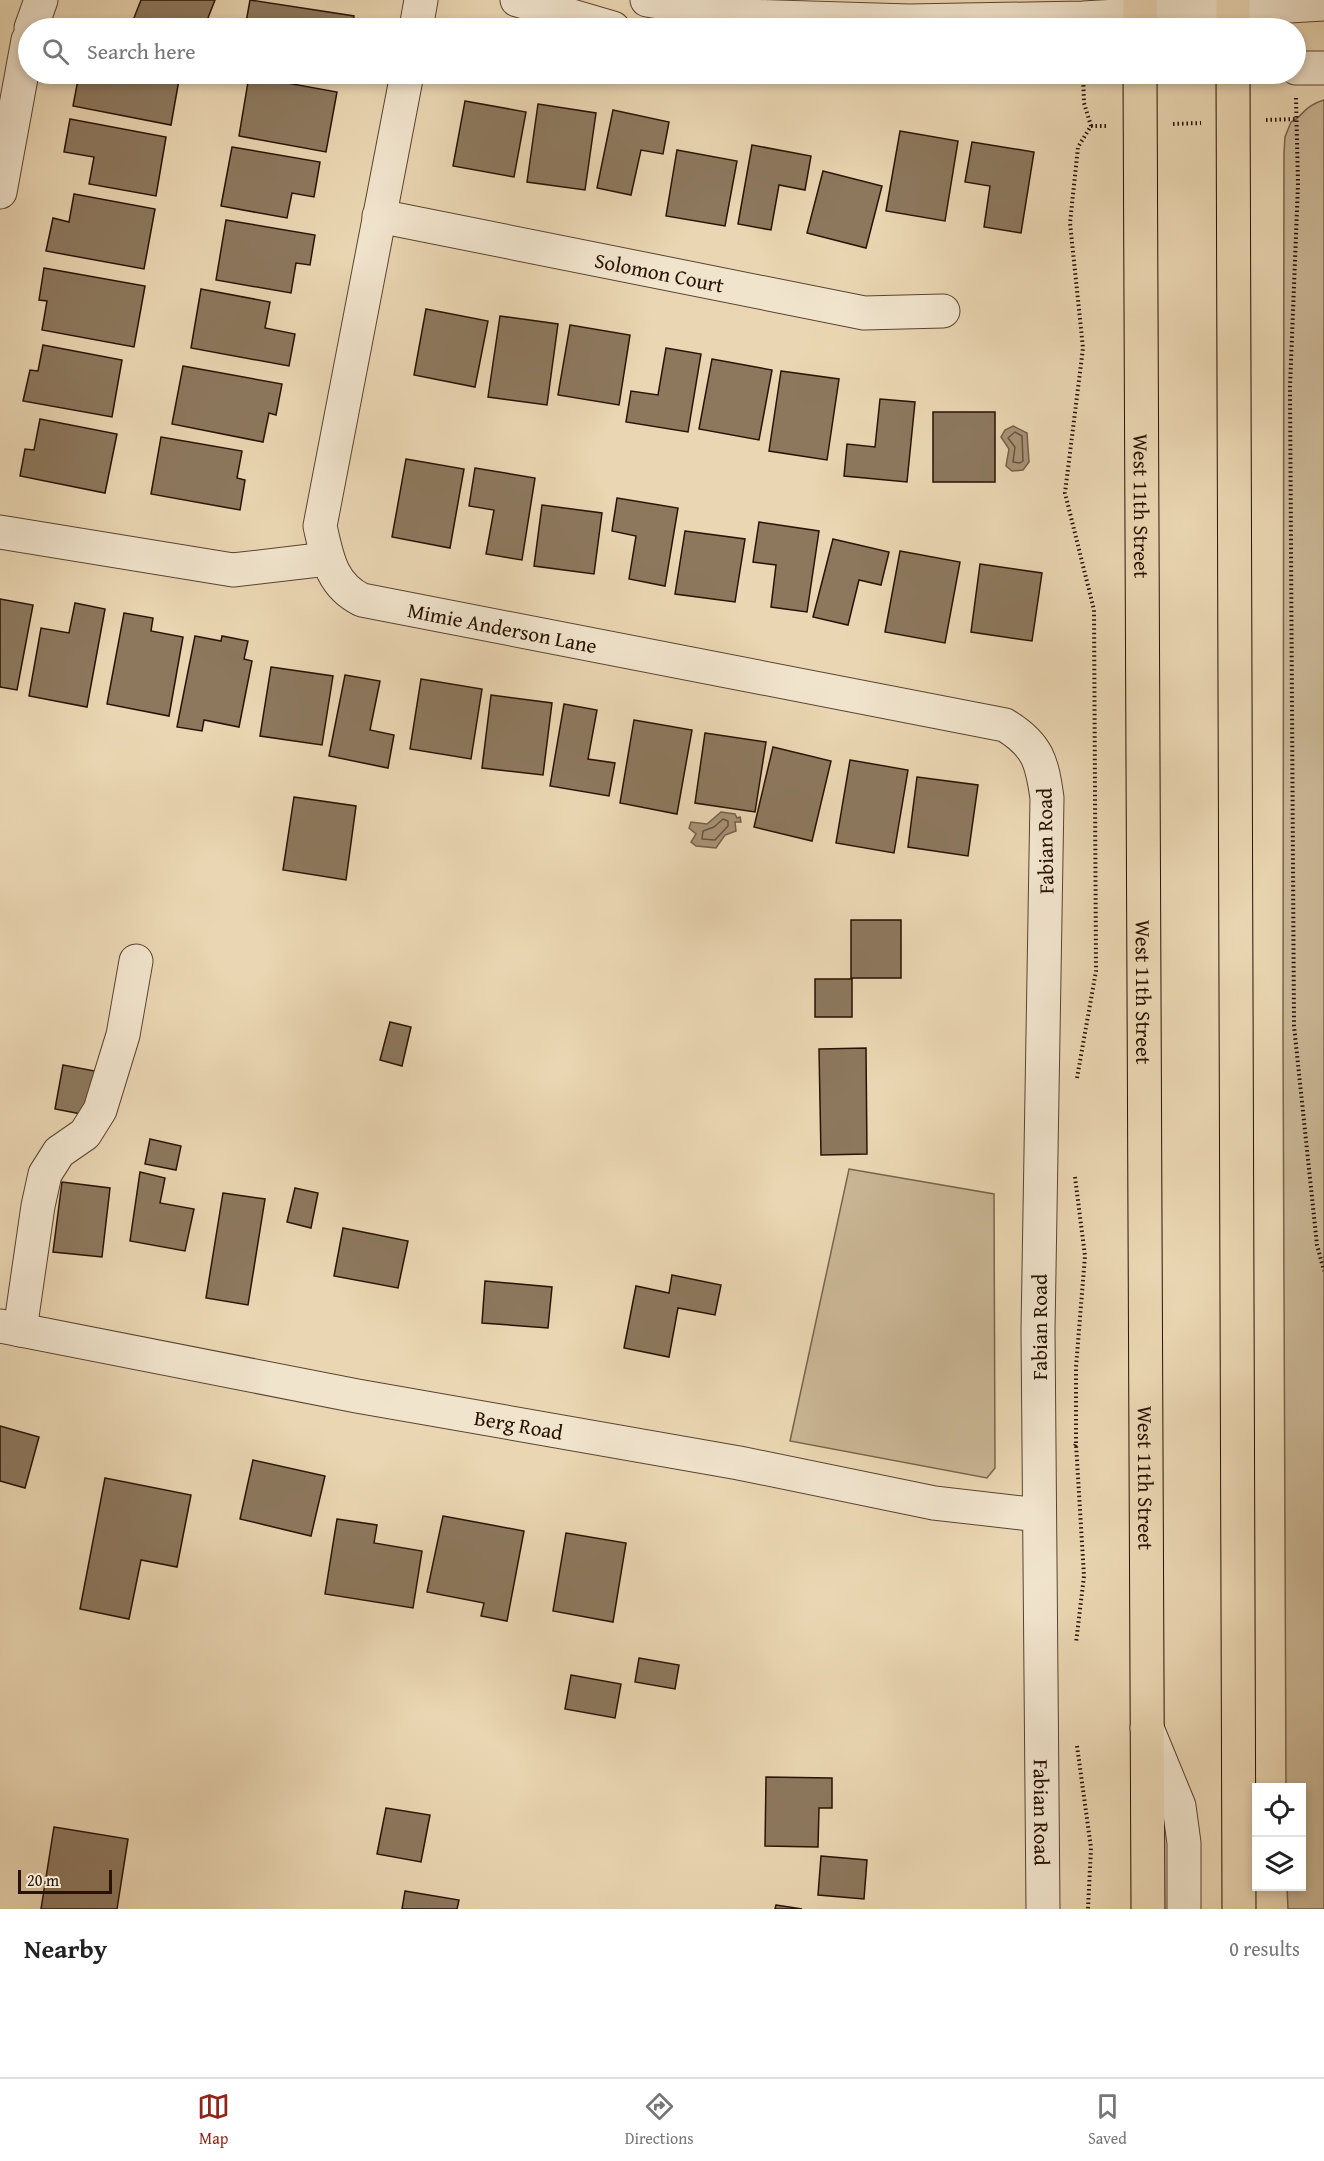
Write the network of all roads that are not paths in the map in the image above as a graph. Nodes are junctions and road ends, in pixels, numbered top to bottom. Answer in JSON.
{"nodes":[{"id":1,"x":41,"y":0,"type":"edge"},
{"id":2,"x":421,"y":0,"type":"edge"},
{"id":3,"x":517,"y":0,"type":"edge"},
{"id":4,"x":647,"y":0,"type":"edge"},
{"id":5,"x":1324,"y":4,"type":"edge"},
{"id":6,"x":1233,"y":12,"type":"edge"},
{"id":7,"x":1140,"y":14,"type":"edge"},
{"id":8,"x":856,"y":16,"type":"edge"},
{"id":9,"x":35,"y":18,"type":"edge"},
{"id":10,"x":418,"y":18,"type":"edge"},
{"id":11,"x":579,"y":18,"type":"edge"},
{"id":12,"x":900,"y":18,"type":"edge"},
{"id":13,"x":1009,"y":18,"type":"edge"},
{"id":14,"x":1306,"y":68,"type":"edge"},
{"id":15,"x":1324,"y":68,"type":"edge"},
{"id":16,"x":20,"y":84,"type":"edge"},
{"id":17,"x":405,"y":84,"type":"edge"},
{"id":18,"x":1140,"y":84,"type":"edge"},
{"id":19,"x":1233,"y":84,"type":"edge"},
{"id":20,"x":0,"y":192,"type":"edge"},
{"id":21,"x":379,"y":216,"type":"junction"},
{"id":22,"x":943,"y":311,"type":"dead end"},
{"id":23,"x":0,"y":532,"type":"edge"},
{"id":24,"x":327,"y":560,"type":"junction"},
{"id":25,"x":1033,"y":747,"type":"joint"},
{"id":26,"x":136,"y":962,"type":"dead end"},
{"id":27,"x":10,"y":1328,"type":"edge"},
{"id":28,"x":1039,"y":1515,"type":"junction"},
{"id":29,"x":1147,"y":1728,"type":"junction"},
{"id":30,"x":1043,"y":1909,"type":"edge"},
{"id":31,"x":1148,"y":1909,"type":"edge"},
{"id":32,"x":1184,"y":1909,"type":"edge"},
{"id":33,"x":1239,"y":1909,"type":"edge"}],
"edges":[{"from":1,"to":9,"type":"street"},
{"from":2,"to":10,"type":"street"},
{"from":3,"to":11,"type":"street"},
{"from":4,"to":8,"type":"street"},
{"from":5,"to":6,"type":"street"},
{"from":6,"to":7,"type":"street"},
{"from":7,"to":13,"type":"street"},
{"from":8,"to":12,"type":"street"},
{"from":14,"to":15,"type":"street"},
{"from":16,"to":20,"type":"street"},
{"from":17,"to":21,"type":"street","name":"Mimie Anderson Lane"},
{"from":18,"to":29,"type":"main road","name":"West 11th Street"},
{"from":19,"to":33,"type":"main road"},
{"from":21,"to":22,"type":"street","name":"Solomon Court"},
{"from":21,"to":24,"type":"street","name":"Mimie Anderson Lane"},
{"from":23,"to":24,"type":"street"},
{"from":24,"to":25,"type":"street","name":"Mimie Anderson Lane"},
{"from":25,"to":28,"type":"street","name":"Fabian Road"},
{"from":26,"to":27,"type":"street"},
{"from":27,"to":28,"type":"street","name":"Berg Road"},
{"from":28,"to":30,"type":"street","name":"Fabian Road"},
{"from":29,"to":31,"type":"main road","name":"West 11th Street"},
{"from":29,"to":32,"type":"street"}]}
